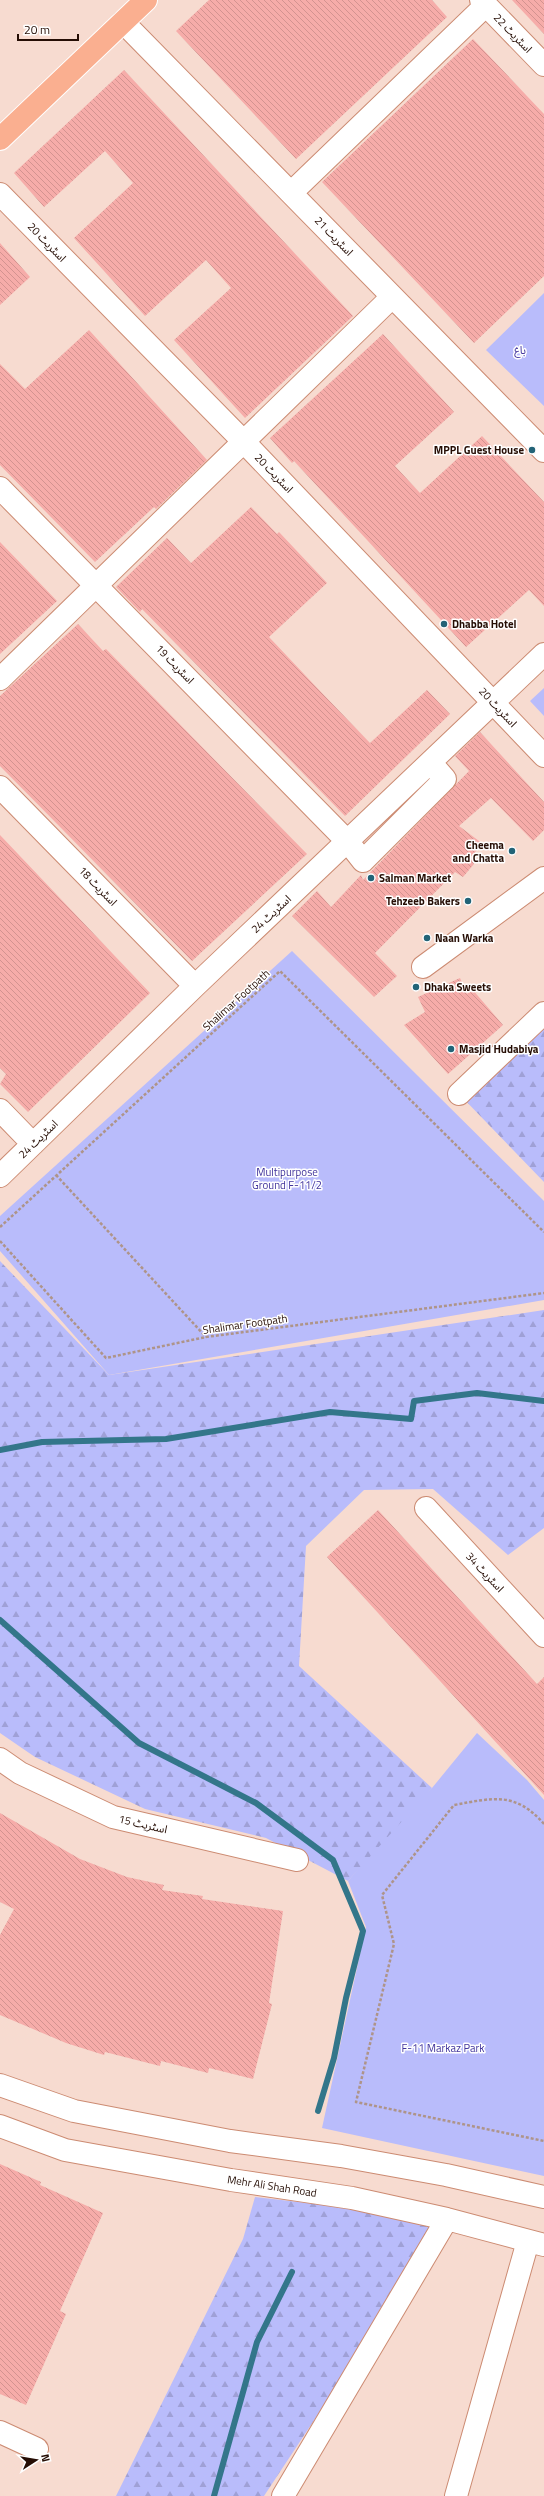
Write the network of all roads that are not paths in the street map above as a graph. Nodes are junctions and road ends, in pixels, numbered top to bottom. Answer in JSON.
{"nodes":[{"id":1,"x":146,"y":0,"type":"edge"},
{"id":2,"x":484,"y":3,"type":"edge"},
{"id":3,"x":123,"y":22,"type":"junction"},
{"id":4,"x":544,"y":65,"type":"edge"},
{"id":5,"x":0,"y":139,"type":"edge"},
{"id":6,"x":292,"y":192,"type":"junction"},
{"id":7,"x":0,"y":194,"type":"edge"},
{"id":8,"x":392,"y":297,"type":"junction"},
{"id":9,"x":244,"y":442,"type":"junction"},
{"id":10,"x":544,"y":452,"type":"edge"},
{"id":11,"x":0,"y":488,"type":"edge"},
{"id":12,"x":98,"y":585,"type":"junction"},
{"id":13,"x":544,"y":654,"type":"edge"},
{"id":14,"x":0,"y":679,"type":"edge"},
{"id":15,"x":494,"y":702,"type":"junction"},
{"id":16,"x":544,"y":756,"type":"edge"},
{"id":17,"x":0,"y":787,"type":"edge"},
{"id":18,"x":348,"y":842,"type":"junction"},
{"id":19,"x":544,"y":878,"type":"edge"},
{"id":20,"x":422,"y":967,"type":"dead end"},
{"id":21,"x":195,"y":986,"type":"junction"},
{"id":22,"x":544,"y":1013,"type":"edge"},
{"id":23,"x":459,"y":1094,"type":"dead end"},
{"id":24,"x":0,"y":1110,"type":"edge"},
{"id":25,"x":33,"y":1144,"type":"junction"},
{"id":26,"x":0,"y":1176,"type":"edge"},
{"id":27,"x":426,"y":1508,"type":"dead end"},
{"id":28,"x":544,"y":1636,"type":"edge"},
{"id":29,"x":0,"y":1759,"type":"edge"},
{"id":30,"x":297,"y":1860,"type":"dead end"},
{"id":31,"x":0,"y":2085,"type":"edge"},
{"id":32,"x":0,"y":2126,"type":"edge"},
{"id":33,"x":544,"y":2197,"type":"edge"},
{"id":34,"x":447,"y":2219,"type":"junction"},
{"id":35,"x":536,"y":2243,"type":"edge"},
{"id":36,"x":0,"y":2432,"type":"edge"},
{"id":37,"x":37,"y":2449,"type":"dead end"},
{"id":38,"x":283,"y":2496,"type":"edge"},
{"id":39,"x":456,"y":2496,"type":"edge"}],
"edges":[{"from":1,"to":3,"type":"main road"},
{"from":2,"to":4,"type":"street","name":"اسٹریٹ 22"},
{"from":2,"to":6,"type":"street"},
{"from":3,"to":5,"type":"main road"},
{"from":3,"to":6,"type":"street","name":"اسٹریٹ 21"},
{"from":6,"to":8,"type":"street","name":"اسٹریٹ 21"},
{"from":7,"to":9,"type":"street","name":"اسٹریٹ 20"},
{"from":8,"to":9,"type":"street"},
{"from":8,"to":10,"type":"street","name":"اسٹریٹ 21"},
{"from":9,"to":12,"type":"street"},
{"from":9,"to":15,"type":"street","name":"اسٹریٹ 20"},
{"from":11,"to":12,"type":"street","name":"اسٹریٹ 19"},
{"from":12,"to":14,"type":"street"},
{"from":12,"to":18,"type":"street","name":"اسٹریٹ 19"},
{"from":13,"to":15,"type":"street","name":"اسٹریٹ 24"},
{"from":15,"to":16,"type":"street","name":"اسٹریٹ 20"},
{"from":15,"to":18,"type":"street","name":"اسٹریٹ 24"},
{"from":17,"to":21,"type":"street","name":"اسٹریٹ 18"},
{"from":18,"to":21,"type":"street","name":"اسٹریٹ 24"},
{"from":19,"to":20,"type":"street"},
{"from":21,"to":25,"type":"street","name":"اسٹریٹ 24"},
{"from":22,"to":23,"type":"street"},
{"from":24,"to":25,"type":"street"},
{"from":25,"to":26,"type":"street","name":"اسٹریٹ 24"},
{"from":27,"to":28,"type":"street","name":"اسٹریٹ 34"},
{"from":29,"to":30,"type":"street","name":"اسٹریٹ 15"},
{"from":31,"to":33,"type":"street"},
{"from":32,"to":34,"type":"street","name":"Mehr Ali Shah Road"},
{"from":34,"to":35,"type":"street","name":"Mehr Ali Shah Road"},
{"from":34,"to":38,"type":"street"},
{"from":35,"to":39,"type":"street"},
{"from":36,"to":37,"type":"street"}]}
